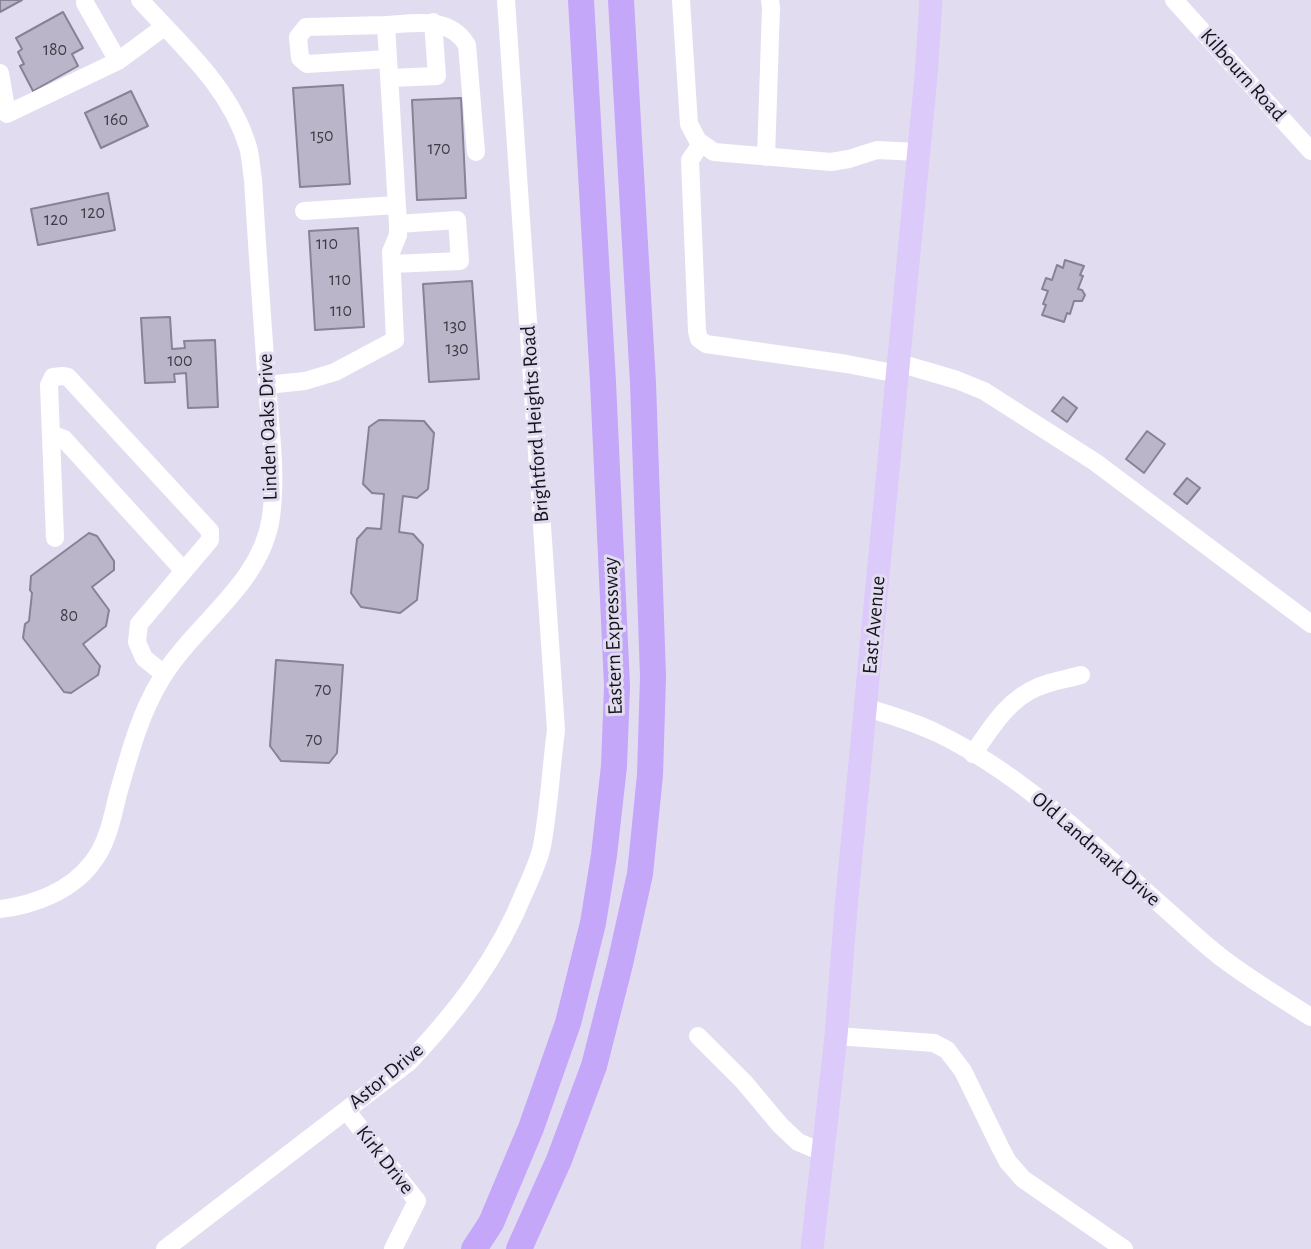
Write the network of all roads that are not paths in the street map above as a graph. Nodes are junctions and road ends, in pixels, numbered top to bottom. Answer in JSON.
{"nodes":[{"id":1,"x":140,"y":0,"type":"edge"},
{"id":2,"x":506,"y":0,"type":"edge"},
{"id":3,"x":581,"y":0,"type":"edge"},
{"id":4,"x":621,"y":0,"type":"edge"},
{"id":5,"x":681,"y":0,"type":"edge"},
{"id":6,"x":770,"y":0,"type":"edge"},
{"id":7,"x":931,"y":0,"type":"edge"},
{"id":8,"x":85,"y":2,"type":"dead end"},
{"id":9,"x":1182,"y":3,"type":"edge"},
{"id":10,"x":433,"y":22,"type":"junction"},
{"id":11,"x":386,"y":25,"type":"junction"},
{"id":12,"x":164,"y":27,"type":"junction"},
{"id":13,"x":388,"y":59,"type":"junction"},
{"id":14,"x":118,"y":61,"type":"junction"},
{"id":15,"x":0,"y":73,"type":"edge"},
{"id":16,"x":390,"y":78,"type":"junction"},
{"id":17,"x":701,"y":144,"type":"junction"},
{"id":18,"x":1311,"y":150,"type":"edge"},
{"id":19,"x":476,"y":152,"type":"dead end"},
{"id":20,"x":918,"y":152,"type":"junction"},
{"id":21,"x":766,"y":157,"type":"junction"},
{"id":22,"x":396,"y":205,"type":"junction"},
{"id":23,"x":304,"y":211,"type":"dead end"},
{"id":24,"x":398,"y":224,"type":"junction"},
{"id":25,"x":391,"y":264,"type":"junction"},
{"id":26,"x":898,"y":369,"type":"junction"},
{"id":27,"x":267,"y":385,"type":"junction"},
{"id":28,"x":51,"y":434,"type":"junction"},
{"id":29,"x":55,"y":538,"type":"dead end"},
{"id":30,"x":184,"y":571,"type":"junction"},
{"id":31,"x":1311,"y":624,"type":"edge"},
{"id":32,"x":163,"y":674,"type":"junction"},
{"id":33,"x":1081,"y":675,"type":"dead end"},
{"id":34,"x":867,"y":708,"type":"junction"},
{"id":35,"x":973,"y":754,"type":"junction"},
{"id":36,"x":541,"y":848,"type":"joint"},
{"id":37,"x":0,"y":909,"type":"edge"},
{"id":38,"x":1311,"y":1017,"type":"edge"},
{"id":39,"x":836,"y":1035,"type":"junction"},
{"id":40,"x":698,"y":1036,"type":"dead end"},
{"id":41,"x":346,"y":1110,"type":"junction"},
{"id":42,"x":822,"y":1152,"type":"junction"},
{"id":43,"x":165,"y":1249,"type":"edge"},
{"id":44,"x":393,"y":1249,"type":"edge"},
{"id":45,"x":474,"y":1249,"type":"edge"},
{"id":46,"x":519,"y":1249,"type":"edge"},
{"id":47,"x":812,"y":1249,"type":"edge"},
{"id":48,"x":1125,"y":1249,"type":"edge"}],
"edges":[{"from":1,"to":12,"type":"street","name":"Linden Oaks Drive"},
{"from":2,"to":36,"type":"street","name":"Brightford Heights Road"},
{"from":3,"to":45,"type":"highway","name":"Eastern Expressway"},
{"from":4,"to":46,"type":"highway","name":"Eastern Expressway"},
{"from":5,"to":17,"type":"street"},
{"from":6,"to":21,"type":"street"},
{"from":7,"to":20,"type":"main road","name":"East Avenue"},
{"from":8,"to":14,"type":"street"},
{"from":9,"to":18,"type":"street","name":"Kilbourn Road"},
{"from":10,"to":11,"type":"street"},
{"from":10,"to":16,"type":"street"},
{"from":10,"to":19,"type":"street"},
{"from":11,"to":13,"type":"street"},
{"from":11,"to":13,"type":"street"},
{"from":12,"to":14,"type":"street"},
{"from":12,"to":27,"type":"street","name":"Linden Oaks Drive"},
{"from":13,"to":16,"type":"street"},
{"from":14,"to":15,"type":"street"},
{"from":16,"to":22,"type":"street"},
{"from":17,"to":21,"type":"street"},
{"from":17,"to":26,"type":"street"},
{"from":20,"to":21,"type":"street"},
{"from":20,"to":26,"type":"main road","name":"East Avenue"},
{"from":22,"to":23,"type":"street"},
{"from":22,"to":24,"type":"street"},
{"from":24,"to":25,"type":"street"},
{"from":24,"to":25,"type":"street"},
{"from":25,"to":27,"type":"street"},
{"from":26,"to":31,"type":"street"},
{"from":26,"to":34,"type":"main road","name":"East Avenue"},
{"from":27,"to":32,"type":"street","name":"Linden Oaks Drive"},
{"from":28,"to":29,"type":"street"},
{"from":28,"to":30,"type":"street"},
{"from":28,"to":30,"type":"street"},
{"from":30,"to":32,"type":"street"},
{"from":32,"to":37,"type":"street","name":"Linden Oaks Drive"},
{"from":33,"to":35,"type":"street"},
{"from":34,"to":35,"type":"street","name":"Old Landmark Drive"},
{"from":34,"to":39,"type":"main road","name":"East Avenue"},
{"from":35,"to":38,"type":"street","name":"Old Landmark Drive"},
{"from":36,"to":41,"type":"street","name":"Astor Drive"},
{"from":39,"to":42,"type":"main road","name":"East Avenue"},
{"from":39,"to":48,"type":"street"},
{"from":40,"to":42,"type":"street"},
{"from":41,"to":43,"type":"street","name":"Astor Drive"},
{"from":41,"to":44,"type":"street","name":"Kirk Drive"},
{"from":42,"to":47,"type":"main road","name":"East Avenue"}]}
